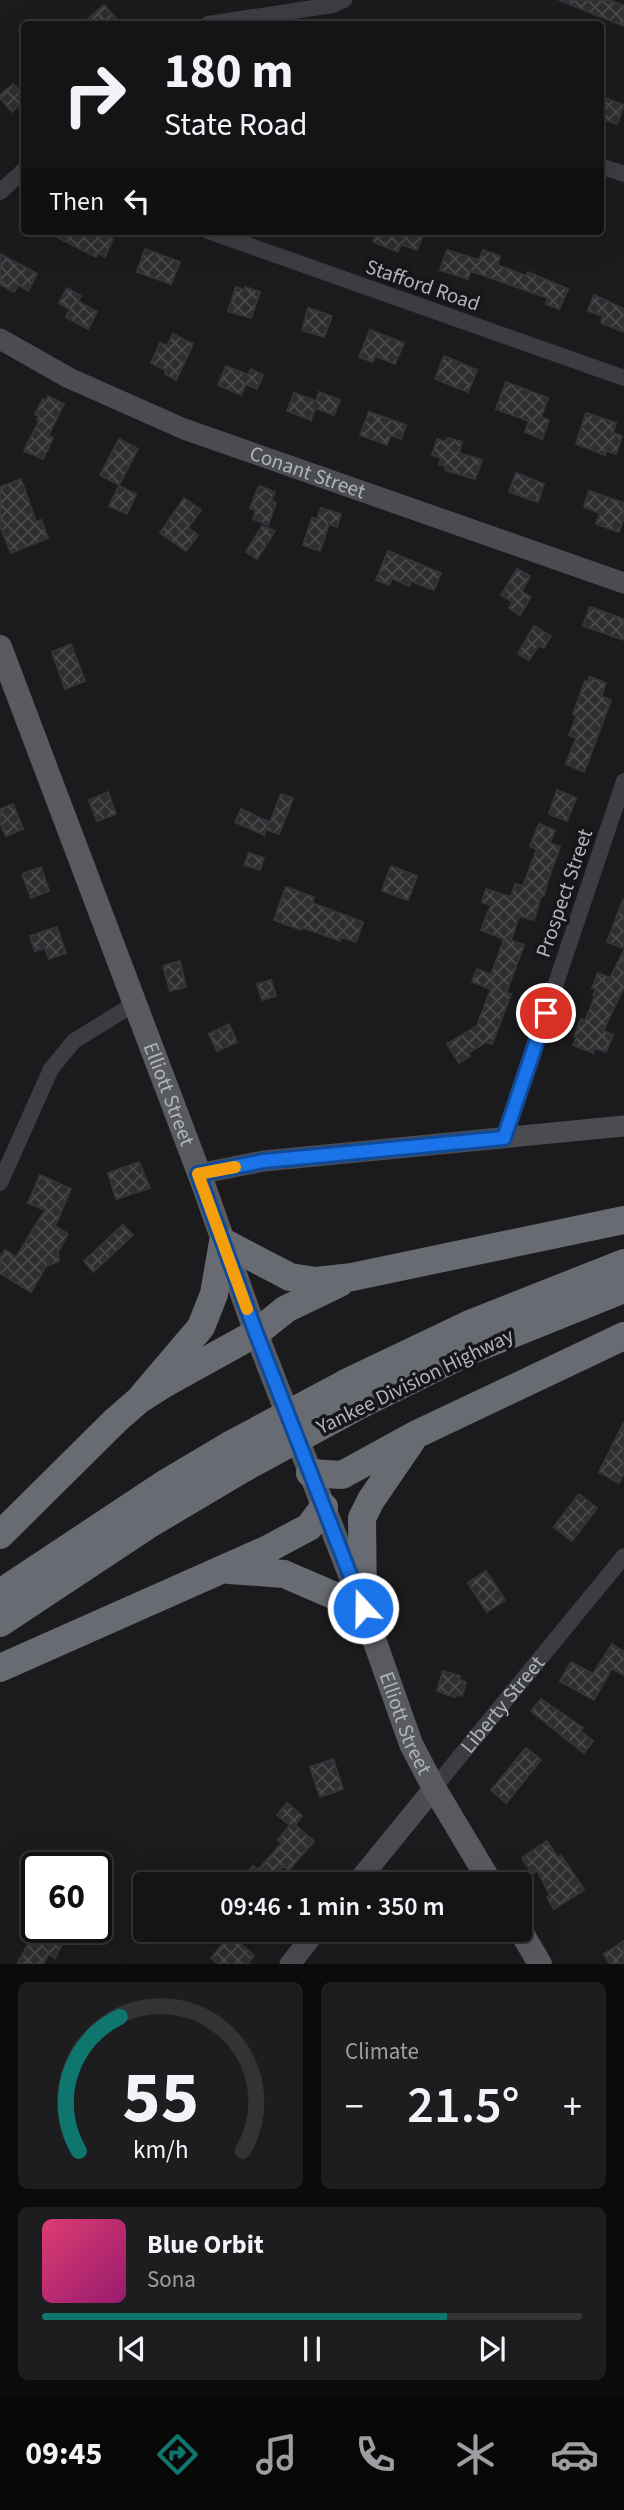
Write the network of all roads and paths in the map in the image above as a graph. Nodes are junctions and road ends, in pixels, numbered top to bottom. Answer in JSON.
{"nodes":[{"id":1,"x":344,"y":0,"type":"edge"},
{"id":2,"x":229,"y":21,"type":"edge"},
{"id":3,"x":604,"y":167,"type":"edge"},
{"id":4,"x":21,"y":173,"type":"edge"},
{"id":5,"x":624,"y":174,"type":"edge"},
{"id":6,"x":0,"y":192,"type":"edge"},
{"id":7,"x":219,"y":235,"type":"edge"},
{"id":8,"x":0,"y":339,"type":"edge"},
{"id":9,"x":624,"y":378,"type":"edge"},
{"id":10,"x":624,"y":583,"type":"edge"},
{"id":11,"x":0,"y":648,"type":"edge"},
{"id":12,"x":624,"y":781,"type":"edge"},
{"id":13,"x":134,"y":1004,"type":"junction"},
{"id":14,"x":624,"y":1126,"type":"edge"},
{"id":15,"x":504,"y":1138,"type":"junction"},
{"id":16,"x":198,"y":1174,"type":"junction"},
{"id":17,"x":0,"y":1183,"type":"edge"},
{"id":18,"x":624,"y":1220,"type":"edge"},
{"id":19,"x":223,"y":1242,"type":"junction"},
{"id":20,"x":624,"y":1263,"type":"edge"},
{"id":21,"x":352,"y":1276,"type":"junction"},
{"id":22,"x":624,"y":1289,"type":"edge"},
{"id":23,"x":256,"y":1333,"type":"junction"},
{"id":24,"x":624,"y":1336,"type":"edge"},
{"id":25,"x":353,"y":1394,"type":"junction"},
{"id":26,"x":139,"y":1400,"type":"junction"},
{"id":27,"x":415,"y":1435,"type":"junction"},
{"id":28,"x":237,"y":1457,"type":"junction"},
{"id":29,"x":310,"y":1474,"type":"junction"},
{"id":30,"x":324,"y":1507,"type":"junction"},
{"id":31,"x":0,"y":1535,"type":"edge"},
{"id":32,"x":624,"y":1556,"type":"edge"},
{"id":33,"x":223,"y":1570,"type":"junction"},
{"id":34,"x":0,"y":1593,"type":"edge"},
{"id":35,"x":363,"y":1608,"type":"junction"},
{"id":36,"x":0,"y":1623,"type":"edge"},
{"id":37,"x":0,"y":1668,"type":"edge"},
{"id":38,"x":434,"y":1788,"type":"junction"},
{"id":39,"x":366,"y":1872,"type":"edge"},
{"id":40,"x":484,"y":1872,"type":"edge"},
{"id":41,"x":307,"y":1942,"type":"edge"},
{"id":42,"x":527,"y":1942,"type":"edge"},
{"id":43,"x":290,"y":1964,"type":"edge"},
{"id":44,"x":540,"y":1964,"type":"edge"}],
"edges":[{"from":1,"to":2,"type":"street"},
{"from":3,"to":5,"type":"street"},
{"from":4,"to":6,"type":"street"},
{"from":7,"to":9,"type":"street","name":"Stafford Road"},
{"from":8,"to":10,"type":"main road","name":"Conant Street"},
{"from":11,"to":13,"type":"main road","name":"Elliott Street"},
{"from":12,"to":15,"type":"street","name":"Prospect Street"},
{"from":13,"to":16,"type":"main road","name":"Elliott Street"},
{"from":13,"to":17,"type":"street"},
{"from":14,"to":15,"type":"main road"},
{"from":15,"to":16,"type":"main road"},
{"from":16,"to":19,"type":"main road","name":"Elliott Street"},
{"from":18,"to":21,"type":"highway"},
{"from":19,"to":21,"type":"highway"},
{"from":19,"to":23,"type":"main road","name":"Elliott Street"},
{"from":19,"to":26,"type":"highway"},
{"from":20,"to":25,"type":"highway","name":"Yankee Division Highway"},
{"from":21,"to":23,"type":"highway"},
{"from":22,"to":25,"type":"highway","name":"Yankee Division Highway"},
{"from":23,"to":26,"type":"highway"},
{"from":23,"to":29,"type":"main road","name":"Elliott Street"},
{"from":24,"to":27,"type":"highway"},
{"from":25,"to":28,"type":"highway","name":"Yankee Division Highway","bridge":true},
{"from":26,"to":31,"type":"highway"},
{"from":27,"to":29,"type":"highway"},
{"from":27,"to":35,"type":"highway"},
{"from":28,"to":34,"type":"highway","name":"Yankee Division Highway"},
{"from":28,"to":36,"type":"highway","name":"Yankee Division Highway"},
{"from":29,"to":30,"type":"main road","name":"Elliott Street"},
{"from":30,"to":33,"type":"highway"},
{"from":30,"to":35,"type":"main road","name":"Elliott Street"},
{"from":32,"to":38,"type":"street","name":"Liberty Street"},
{"from":33,"to":35,"type":"highway"},
{"from":33,"to":37,"type":"highway"},
{"from":35,"to":38,"type":"main road","name":"Elliott Street"},
{"from":38,"to":39,"type":"main road","name":"Liberty Street"},
{"from":38,"to":40,"type":"main road","name":"Elliott Street"},
{"from":41,"to":43,"type":"main road"},
{"from":42,"to":44,"type":"main road"}]}
